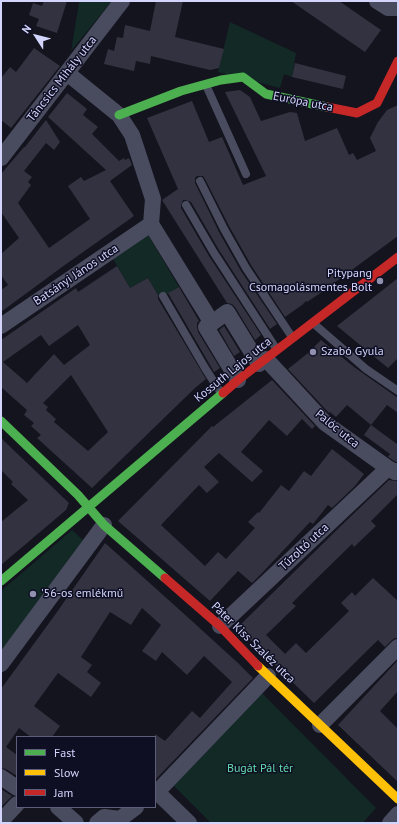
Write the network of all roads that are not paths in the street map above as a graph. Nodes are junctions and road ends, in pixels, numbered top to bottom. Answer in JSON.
{"nodes":[{"id":1,"x":122,"y":1,"type":"edge"},
{"id":2,"x":398,"y":61,"type":"edge"},
{"id":3,"x":67,"y":73,"type":"junction"},
{"id":4,"x":206,"y":84,"type":"junction"},
{"id":5,"x":119,"y":115,"type":"junction"},
{"id":6,"x":3,"y":151,"type":"edge"},
{"id":7,"x":246,"y":174,"type":"dead end"},
{"id":8,"x":200,"y":180,"type":"dead end"},
{"id":9,"x":186,"y":205,"type":"dead end"},
{"id":10,"x":151,"y":224,"type":"junction"},
{"id":11,"x":398,"y":257,"type":"edge"},
{"id":12,"x":163,"y":296,"type":"dead end"},
{"id":13,"x":212,"y":323,"type":"junction"},
{"id":14,"x":312,"y":323,"type":"junction"},
{"id":15,"x":1,"y":326,"type":"edge"},
{"id":16,"x":293,"y":338,"type":"junction"},
{"id":17,"x":268,"y":358,"type":"junction"},
{"id":18,"x":238,"y":380,"type":"junction"},
{"id":19,"x":398,"y":391,"type":"edge"},
{"id":20,"x":221,"y":393,"type":"junction"},
{"id":21,"x":1,"y":421,"type":"edge"},
{"id":22,"x":393,"y":468,"type":"edge"},
{"id":23,"x":89,"y":507,"type":"junction"},
{"id":24,"x":104,"y":525,"type":"junction"},
{"id":25,"x":1,"y":581,"type":"edge"},
{"id":26,"x":220,"y":626,"type":"junction"},
{"id":27,"x":398,"y":647,"type":"edge"},
{"id":28,"x":1,"y":664,"type":"edge"},
{"id":29,"x":268,"y":676,"type":"junction"},
{"id":30,"x":320,"y":725,"type":"junction"},
{"id":31,"x":1,"y":777,"type":"edge"},
{"id":32,"x":16,"y":787,"type":"edge"},
{"id":33,"x":156,"y":792,"type":"edge"},
{"id":34,"x":398,"y":799,"type":"edge"},
{"id":35,"x":16,"y":805,"type":"edge"},
{"id":36,"x":59,"y":808,"type":"edge"},
{"id":37,"x":135,"y":808,"type":"edge"},
{"id":38,"x":398,"y":814,"type":"edge"},
{"id":39,"x":1,"y":821,"type":"edge"},
{"id":40,"x":76,"y":823,"type":"edge"},
{"id":41,"x":97,"y":823,"type":"edge"},
{"id":42,"x":189,"y":823,"type":"edge"},
{"id":43,"x":390,"y":823,"type":"edge"}],
"edges":[{"from":1,"to":3,"type":"street","name":"Táncsics Mihály utca"},
{"from":2,"to":4,"type":"street","name":"Európa utca"},
{"from":3,"to":5,"type":"street"},
{"from":3,"to":6,"type":"street","name":"Táncsics Mihály utca"},
{"from":4,"to":5,"type":"street","name":"Európa utca"},
{"from":4,"to":7,"type":"lane"},
{"from":5,"to":10,"type":"street"},
{"from":8,"to":16,"type":"lane"},
{"from":9,"to":17,"type":"lane"},
{"from":10,"to":13,"type":"street"},
{"from":10,"to":15,"type":"street","name":"Batsányi János utca"},
{"from":11,"to":14,"type":"street","name":"Kossuth Lajos utca"},
{"from":12,"to":20,"type":"lane"},
{"from":13,"to":17,"type":"street","name":"Palóc utca"},
{"from":13,"to":18,"type":"street"},
{"from":14,"to":16,"type":"street","name":"Kossuth Lajos utca"},
{"from":14,"to":19,"type":"lane"},
{"from":16,"to":17,"type":"street","name":"Kossuth Lajos utca"},
{"from":17,"to":18,"type":"street","name":"Kossuth Lajos utca"},
{"from":17,"to":22,"type":"street","name":"Palóc utca"},
{"from":18,"to":20,"type":"street","name":"Kossuth Lajos utca"},
{"from":20,"to":23,"type":"street","name":"Kossuth Lajos utca"},
{"from":21,"to":23,"type":"street","name":"Páter Kiss Szaléz utca"},
{"from":22,"to":26,"type":"street","name":"Tűzoltó utca"},
{"from":23,"to":24,"type":"street","name":"Páter Kiss Szaléz utca"},
{"from":23,"to":25,"type":"street","name":"Kossuth Lajos utca"},
{"from":24,"to":26,"type":"street","name":"Páter Kiss Szaléz utca"},
{"from":24,"to":28,"type":"street"},
{"from":26,"to":29,"type":"street","name":"Páter Kiss Szaléz utca"},
{"from":27,"to":30,"type":"street"},
{"from":29,"to":30,"type":"street","name":"Páter Kiss Szaléz utca"},
{"from":29,"to":33,"type":"street"},
{"from":30,"to":34,"type":"street","name":"Páter Kiss Szaléz utca"},
{"from":31,"to":32,"type":"street"},
{"from":33,"to":42,"type":"street"},
{"from":35,"to":39,"type":"street"},
{"from":36,"to":40,"type":"street"},
{"from":37,"to":41,"type":"street"},
{"from":38,"to":43,"type":"street"}]}
